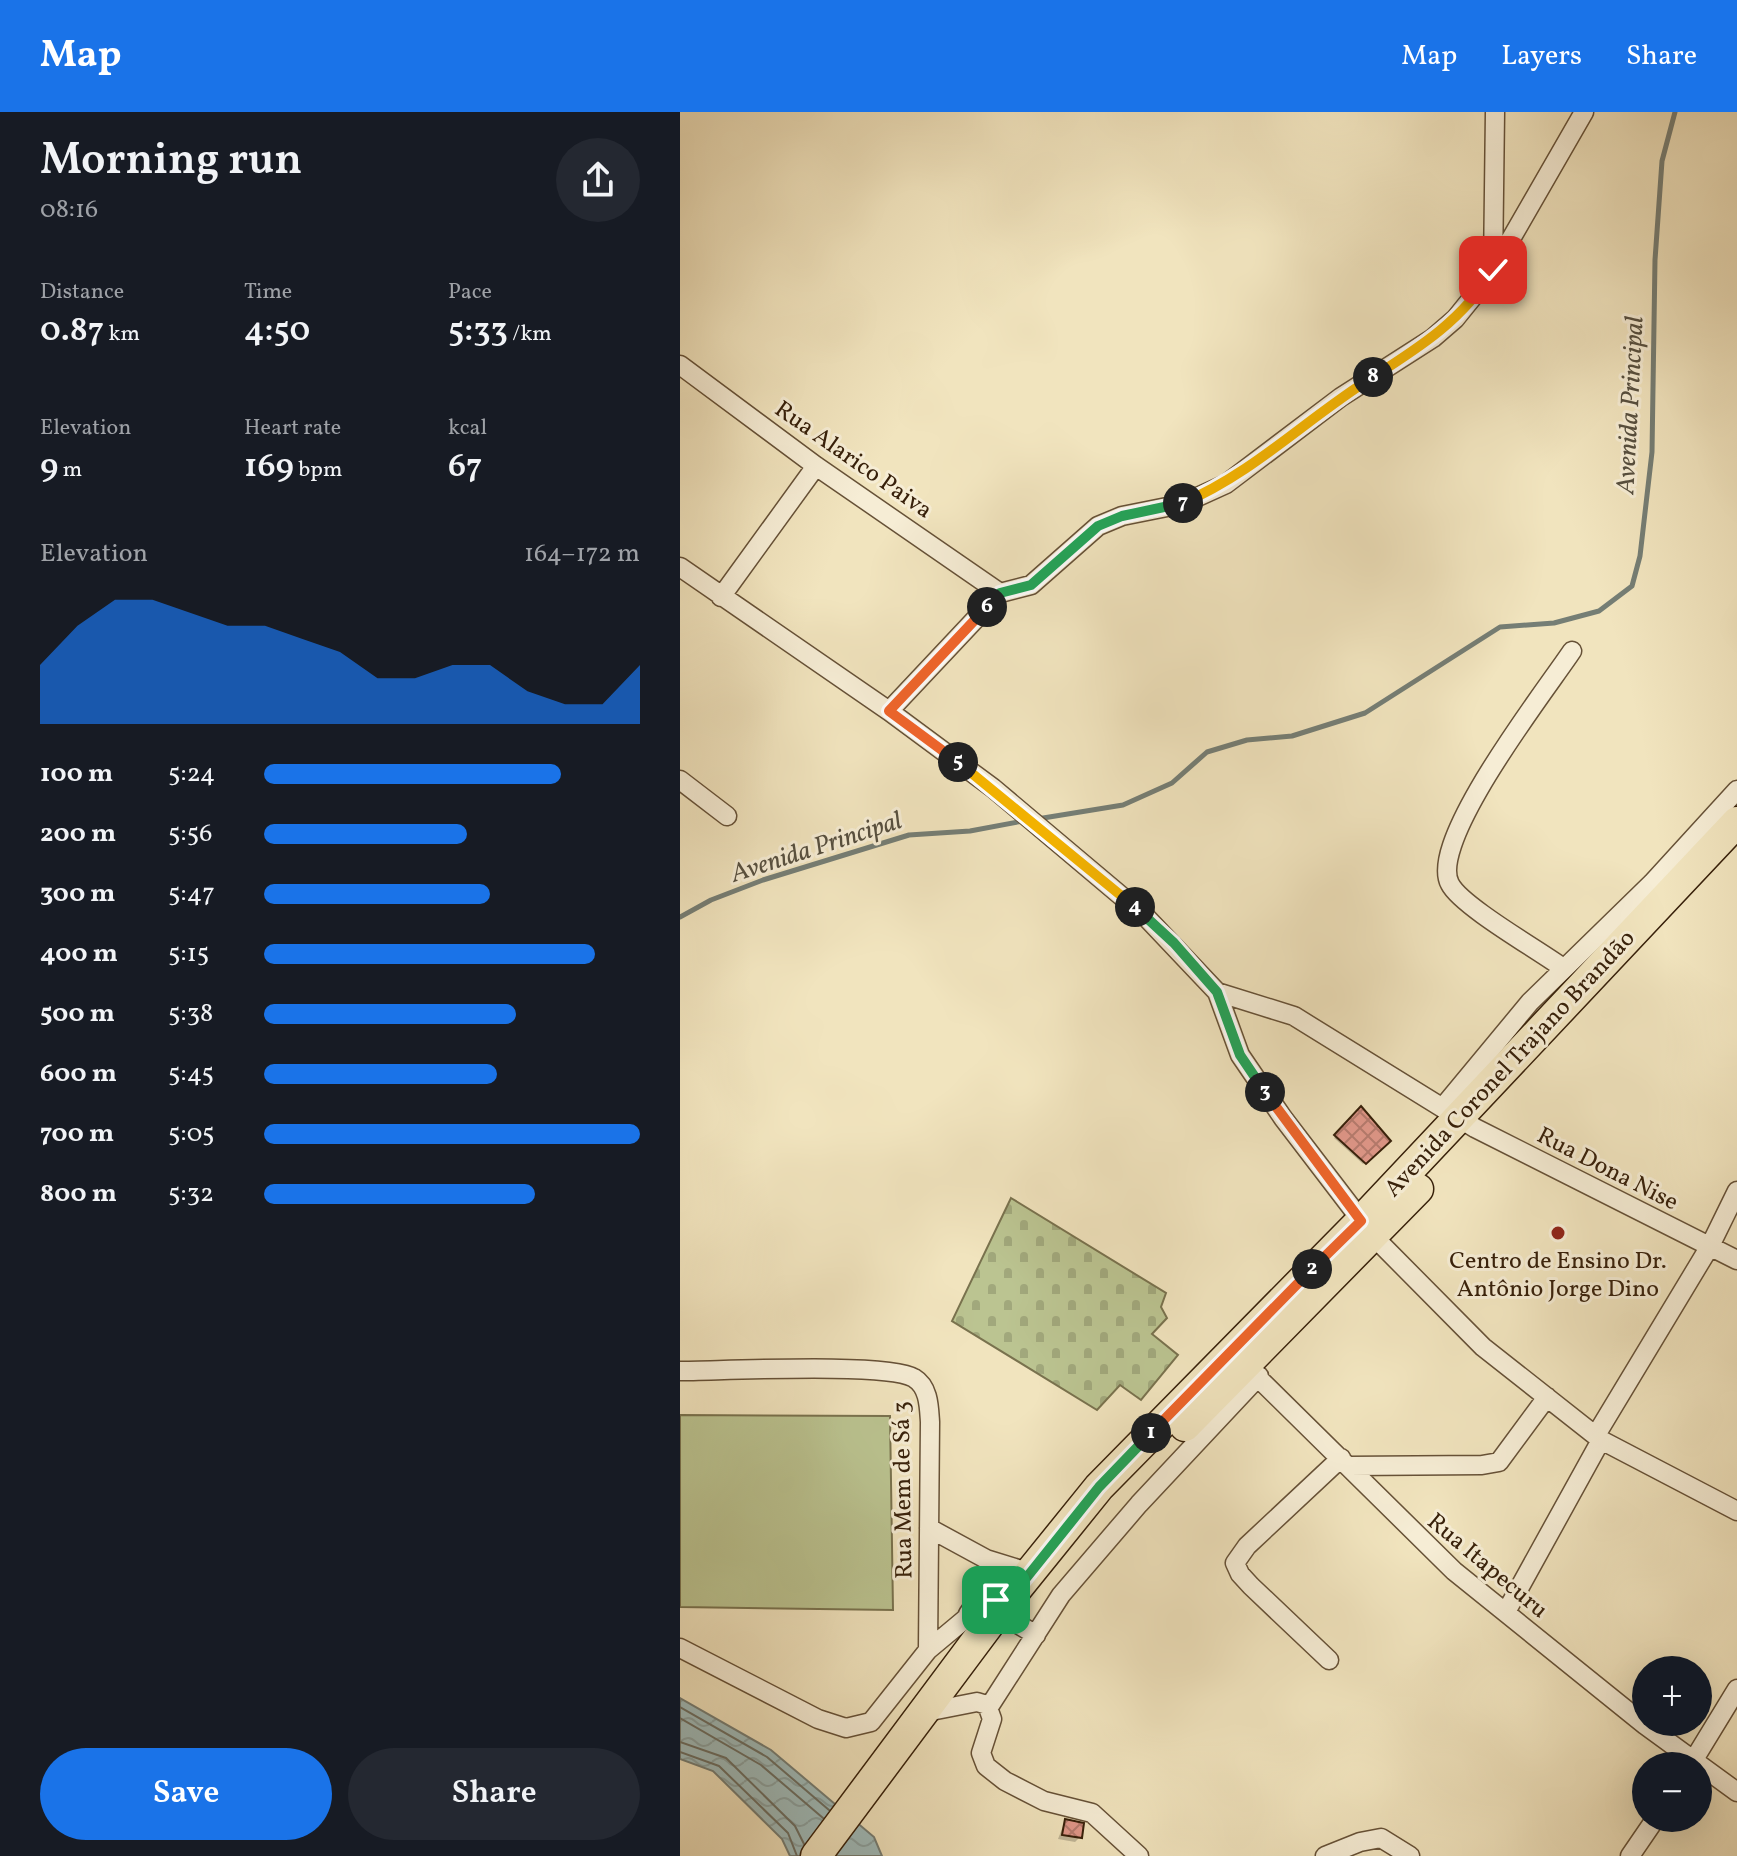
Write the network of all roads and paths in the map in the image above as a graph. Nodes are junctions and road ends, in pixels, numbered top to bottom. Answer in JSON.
{"nodes":[{"id":1,"x":1495,"y":112,"type":"edge"},
{"id":2,"x":1584,"y":112,"type":"edge"},
{"id":3,"x":1493,"y":270,"type":"junction"},
{"id":4,"x":680,"y":365,"type":"edge"},
{"id":5,"x":816,"y":466,"type":"junction"},
{"id":6,"x":680,"y":567,"type":"edge"},
{"id":7,"x":1000,"y":593,"type":"junction"},
{"id":8,"x":721,"y":597,"type":"junction"},
{"id":9,"x":1572,"y":651,"type":"dead end"},
{"id":10,"x":889,"y":711,"type":"junction"},
{"id":11,"x":680,"y":780,"type":"edge"},
{"id":12,"x":1737,"y":790,"type":"edge"},
{"id":13,"x":727,"y":816,"type":"dead end"},
{"id":14,"x":1737,"y":822,"type":"edge"},
{"id":15,"x":1737,"y":845,"type":"edge"},
{"id":16,"x":1563,"y":968,"type":"junction"},
{"id":17,"x":1217,"y":992,"type":"junction"},
{"id":18,"x":1459,"y":1118,"type":"junction"},
{"id":19,"x":1737,"y":1191,"type":"edge"},
{"id":20,"x":1367,"y":1229,"type":"junction"},
{"id":21,"x":1710,"y":1246,"type":"junction"},
{"id":22,"x":1737,"y":1260,"type":"edge"},
{"id":23,"x":1245,"y":1364,"type":"junction"},
{"id":24,"x":680,"y":1371,"type":"edge"},
{"id":25,"x":1547,"y":1397,"type":"junction"},
{"id":26,"x":1599,"y":1437,"type":"junction"},
{"id":27,"x":1345,"y":1462,"type":"junction"},
{"id":28,"x":1737,"y":1511,"type":"edge"},
{"id":29,"x":929,"y":1528,"type":"junction"},
{"id":30,"x":1019,"y":1574,"type":"junction"},
{"id":31,"x":998,"y":1612,"type":"junction"},
{"id":32,"x":1506,"y":1612,"type":"junction"},
{"id":33,"x":964,"y":1620,"type":"junction"},
{"id":34,"x":1036,"y":1635,"type":"junction"},
{"id":35,"x":680,"y":1648,"type":"edge"},
{"id":36,"x":928,"y":1650,"type":"junction"},
{"id":37,"x":1329,"y":1660,"type":"dead end"},
{"id":38,"x":1737,"y":1689,"type":"edge"},
{"id":39,"x":989,"y":1707,"type":"junction"},
{"id":40,"x":926,"y":1712,"type":"junction"},
{"id":41,"x":1676,"y":1752,"type":"edge"},
{"id":42,"x":1698,"y":1752,"type":"edge"},
{"id":43,"x":1712,"y":1777,"type":"edge"},
{"id":44,"x":1737,"y":1792,"type":"edge"},
{"id":45,"x":1646,"y":1832,"type":"edge"},
{"id":46,"x":816,"y":1856,"type":"edge"},
{"id":47,"x":1139,"y":1856,"type":"edge"},
{"id":48,"x":1325,"y":1856,"type":"edge"},
{"id":49,"x":1410,"y":1856,"type":"edge"},
{"id":50,"x":1630,"y":1856,"type":"edge"}],
"edges":[{"from":1,"to":3,"type":"street"},
{"from":2,"to":3,"type":"street"},
{"from":3,"to":7,"type":"street"},
{"from":4,"to":5,"type":"street","name":"Rua Alarico Paiva"},
{"from":5,"to":7,"type":"street","name":"Rua Alarico Paiva"},
{"from":5,"to":8,"type":"street"},
{"from":6,"to":8,"type":"street"},
{"from":7,"to":10,"type":"street"},
{"from":8,"to":10,"type":"street"},
{"from":9,"to":16,"type":"street","name":"Avenida Coronel Trajano Brandão"},
{"from":10,"to":17,"type":"street"},
{"from":11,"to":13,"type":"street"},
{"from":12,"to":16,"type":"street","name":"Avenida Coronel Trajano Brandão"},
{"from":14,"to":18,"type":"main road","name":"Avenida Coronel Trajano Brandão"},
{"from":15,"to":18,"type":"main road","name":"Avenida Coronel Trajano Brandão"},
{"from":16,"to":18,"type":"street","name":"Avenida Coronel Trajano Brandão"},
{"from":17,"to":18,"type":"street"},
{"from":17,"to":20,"type":"street"},
{"from":18,"to":20,"type":"main road","name":"Avenida Coronel Trajano Brandão"},
{"from":18,"to":21,"type":"street","name":"Rua Dona Nise"},
{"from":19,"to":21,"type":"street"},
{"from":20,"to":23,"type":"main road","name":"Avenida Coronel Trajano Brandão"},
{"from":20,"to":25,"type":"street"},
{"from":21,"to":22,"type":"street","name":"Rua Dona Nise"},
{"from":21,"to":26,"type":"street"},
{"from":23,"to":27,"type":"street","name":"Rua Itapecuru"},
{"from":23,"to":30,"type":"main road","name":"Avenida Coronel Trajano Brandão"},
{"from":23,"to":34,"type":"street"},
{"from":24,"to":29,"type":"street","name":"Rua Mem de Sá 3"},
{"from":25,"to":26,"type":"street"},
{"from":25,"to":27,"type":"street"},
{"from":26,"to":28,"type":"street"},
{"from":26,"to":32,"type":"street"},
{"from":27,"to":32,"type":"street","name":"Rua Itapecuru"},
{"from":27,"to":37,"type":"street"},
{"from":29,"to":30,"type":"street"},
{"from":29,"to":36,"type":"street","name":"Rua Mem de Sá 3"},
{"from":30,"to":31,"type":"main road","name":"Avenida Coronel Trajano Brandão"},
{"from":30,"to":33,"type":"street"},
{"from":30,"to":33,"type":"street"},
{"from":31,"to":34,"type":"street"},
{"from":31,"to":40,"type":"main road","name":"Avenida Coronel Trajano Brandão"},
{"from":32,"to":41,"type":"street","name":"Rua Itapecuru"},
{"from":33,"to":36,"type":"street"},
{"from":34,"to":39,"type":"street"},
{"from":35,"to":36,"type":"street"},
{"from":38,"to":42,"type":"street"},
{"from":39,"to":40,"type":"street"},
{"from":39,"to":47,"type":"street"},
{"from":40,"to":46,"type":"main road","name":"Avenida Coronel Trajano Brandão"},
{"from":43,"to":44,"type":"street","name":"Rua Itapecuru"},
{"from":45,"to":50,"type":"street"},
{"from":48,"to":49,"type":"street"}]}
